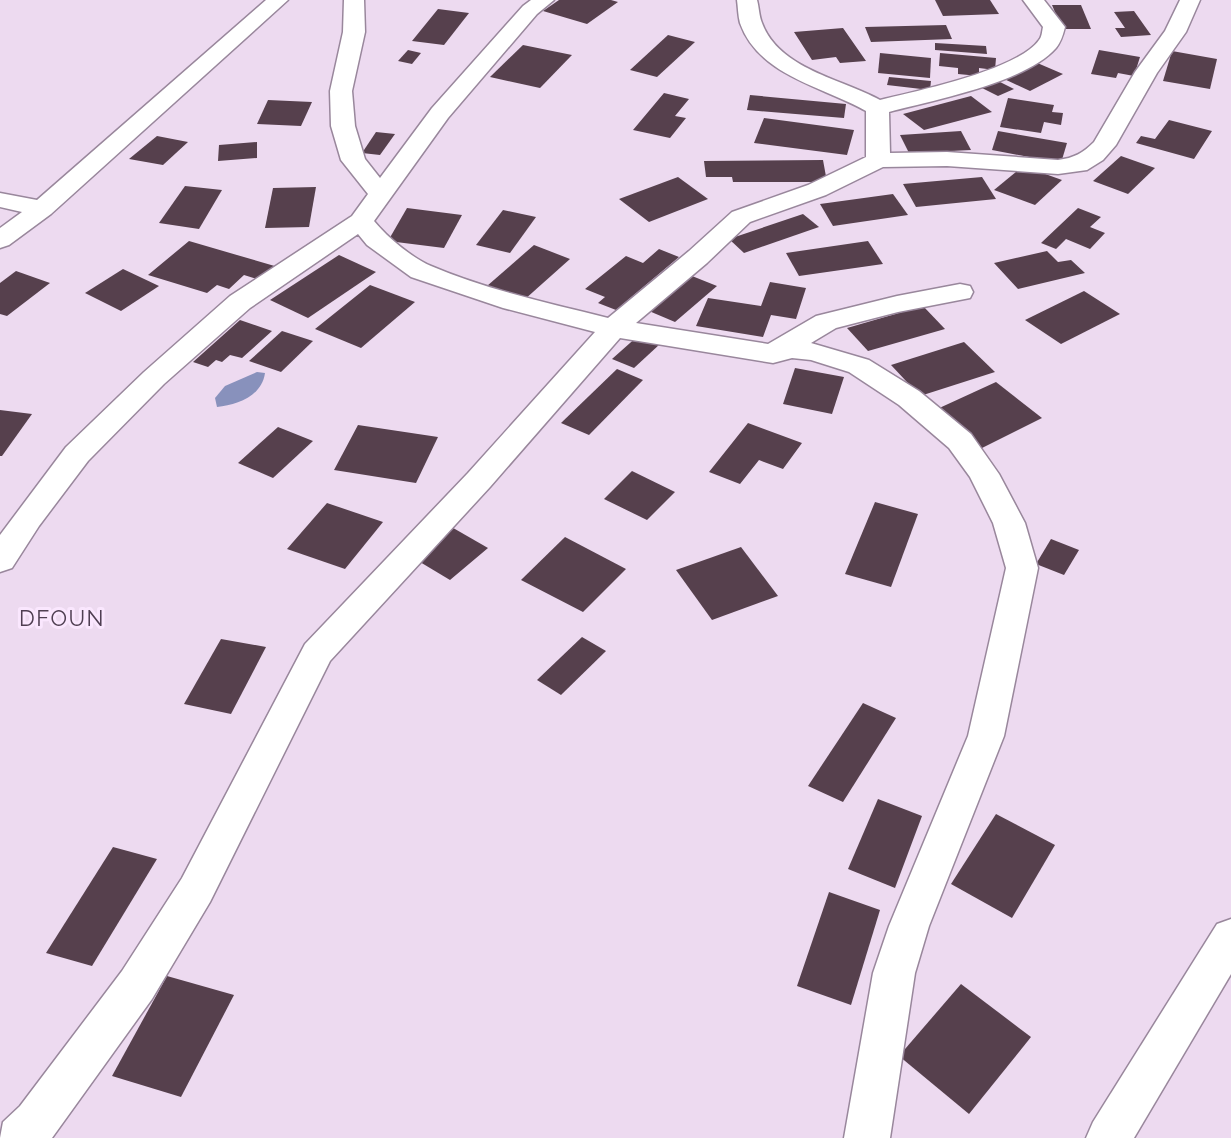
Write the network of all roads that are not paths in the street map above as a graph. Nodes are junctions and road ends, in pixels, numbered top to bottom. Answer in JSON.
{"nodes":[{"id":1,"x":278,"y":0,"type":"edge"},
{"id":2,"x":354,"y":0,"type":"edge"},
{"id":3,"x":544,"y":0,"type":"edge"},
{"id":4,"x":747,"y":0,"type":"edge"},
{"id":5,"x":1033,"y":0,"type":"edge"},
{"id":6,"x":1190,"y":0,"type":"edge"},
{"id":7,"x":877,"y":108,"type":"junction"},
{"id":8,"x":878,"y":160,"type":"junction"},
{"id":9,"x":380,"y":193,"type":"junction"},
{"id":10,"x":0,"y":200,"type":"edge"},
{"id":11,"x":42,"y":209,"type":"junction"},
{"id":12,"x":361,"y":221,"type":"junction"},
{"id":13,"x":0,"y":240,"type":"edge"},
{"id":14,"x":960,"y":292,"type":"dead end"},
{"id":15,"x":613,"y":328,"type":"junction"},
{"id":16,"x":772,"y":354,"type":"junction"},
{"id":17,"x":0,"y":560,"type":"edge"},
{"id":18,"x":1231,"y":937,"type":"edge"},
{"id":19,"x":19,"y":1138,"type":"edge"},
{"id":20,"x":867,"y":1138,"type":"edge"},
{"id":21,"x":1109,"y":1138,"type":"edge"}],
"edges":[{"from":1,"to":11,"type":"street"},
{"from":2,"to":9,"type":"street"},
{"from":3,"to":9,"type":"street"},
{"from":4,"to":7,"type":"street"},
{"from":5,"to":7,"type":"street"},
{"from":6,"to":8,"type":"street"},
{"from":7,"to":8,"type":"street"},
{"from":8,"to":15,"type":"street"},
{"from":9,"to":12,"type":"street"},
{"from":10,"to":11,"type":"street"},
{"from":11,"to":13,"type":"street"},
{"from":12,"to":15,"type":"street"},
{"from":12,"to":17,"type":"street"},
{"from":14,"to":16,"type":"street"},
{"from":15,"to":16,"type":"street"},
{"from":15,"to":19,"type":"street"},
{"from":16,"to":20,"type":"street"},
{"from":18,"to":21,"type":"street"}]}
